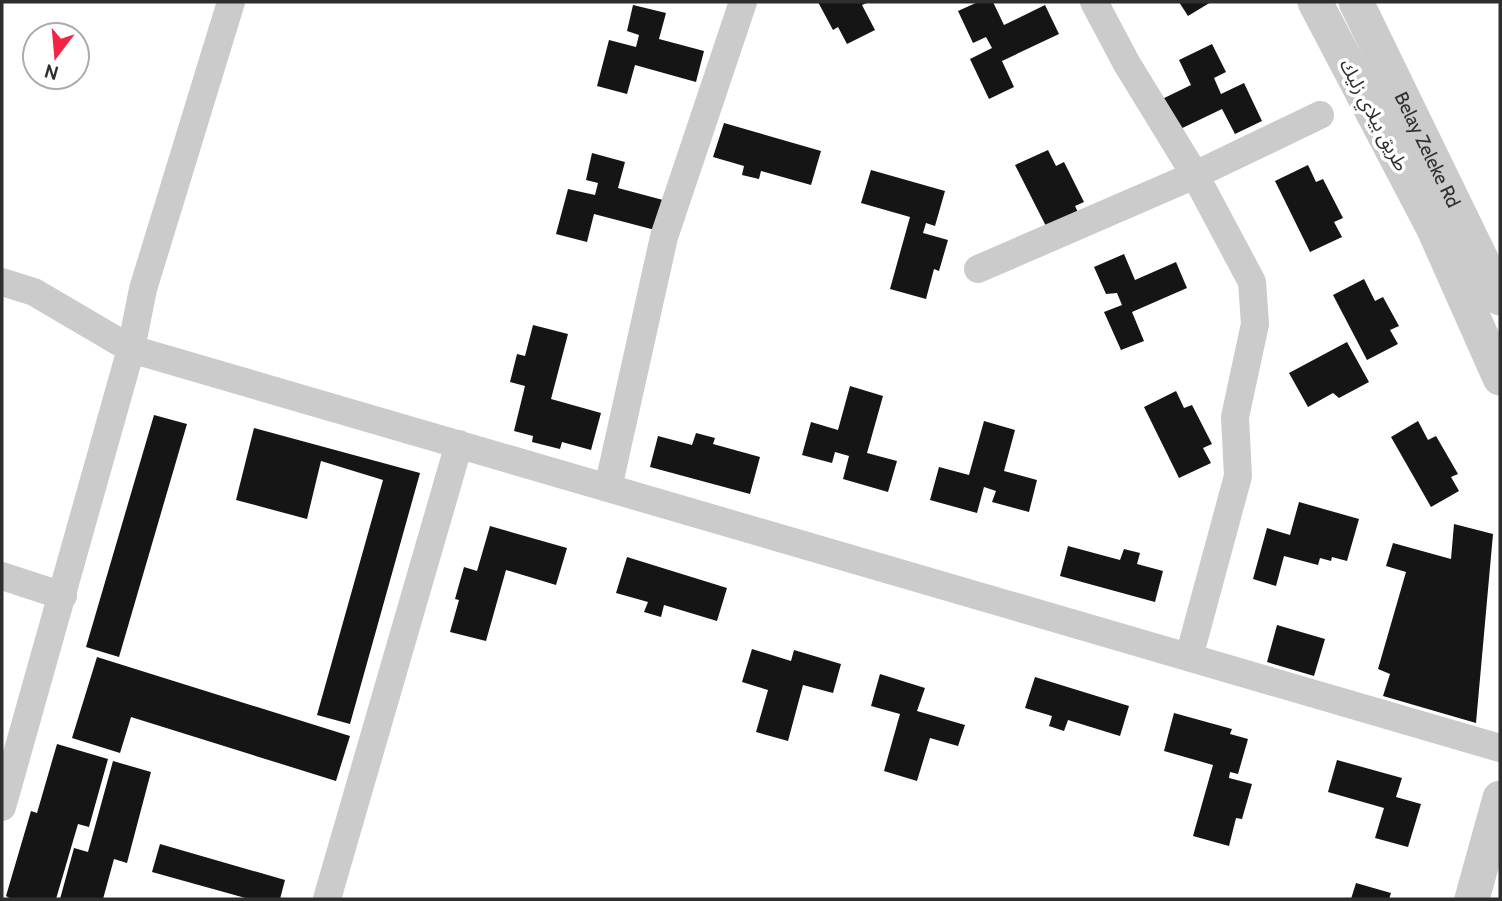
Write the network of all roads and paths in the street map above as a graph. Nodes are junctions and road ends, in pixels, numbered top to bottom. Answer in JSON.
{"nodes":[{"id":1,"x":232,"y":2,"type":"edge"},
{"id":2,"x":743,"y":2,"type":"edge"},
{"id":3,"x":1094,"y":2,"type":"edge"},
{"id":4,"x":1315,"y":2,"type":"edge"},
{"id":5,"x":1356,"y":2,"type":"edge"},
{"id":6,"x":1320,"y":115,"type":"dead end"},
{"id":7,"x":1195,"y":175,"type":"junction"},
{"id":8,"x":1433,"y":228,"type":"joint"},
{"id":9,"x":978,"y":269,"type":"dead end"},
{"id":10,"x":2,"y":282,"type":"edge"},
{"id":11,"x":1500,"y":298,"type":"edge"},
{"id":12,"x":131,"y":349,"type":"junction"},
{"id":13,"x":1500,"y":378,"type":"edge"},
{"id":14,"x":459,"y":444,"type":"junction"},
{"id":15,"x":608,"y":488,"type":"junction"},
{"id":16,"x":2,"y":576,"type":"edge"},
{"id":17,"x":63,"y":596,"type":"junction"},
{"id":18,"x":1189,"y":657,"type":"junction"},
{"id":19,"x":1500,"y":748,"type":"edge"},
{"id":20,"x":3,"y":796,"type":"edge"},
{"id":21,"x":1500,"y":798,"type":"edge"},
{"id":22,"x":327,"y":899,"type":"edge"},
{"id":23,"x":1472,"y":899,"type":"edge"}],
"edges":[{"from":1,"to":12,"type":"street"},
{"from":2,"to":15,"type":"street"},
{"from":3,"to":7,"type":"street"},
{"from":4,"to":8,"type":"street","name":"طريق بيلاي زليك"},
{"from":5,"to":11,"type":"street","name":"Belay Zeleke Rd"},
{"from":6,"to":7,"type":"street"},
{"from":7,"to":9,"type":"street"},
{"from":7,"to":18,"type":"street"},
{"from":8,"to":13,"type":"street","name":"Belay Zeleke Rd"},
{"from":10,"to":12,"type":"street"},
{"from":12,"to":14,"type":"street"},
{"from":12,"to":17,"type":"street"},
{"from":14,"to":15,"type":"street"},
{"from":14,"to":22,"type":"street"},
{"from":15,"to":18,"type":"street"},
{"from":16,"to":17,"type":"street"},
{"from":17,"to":20,"type":"street"},
{"from":18,"to":19,"type":"street"},
{"from":21,"to":23,"type":"street"}]}
